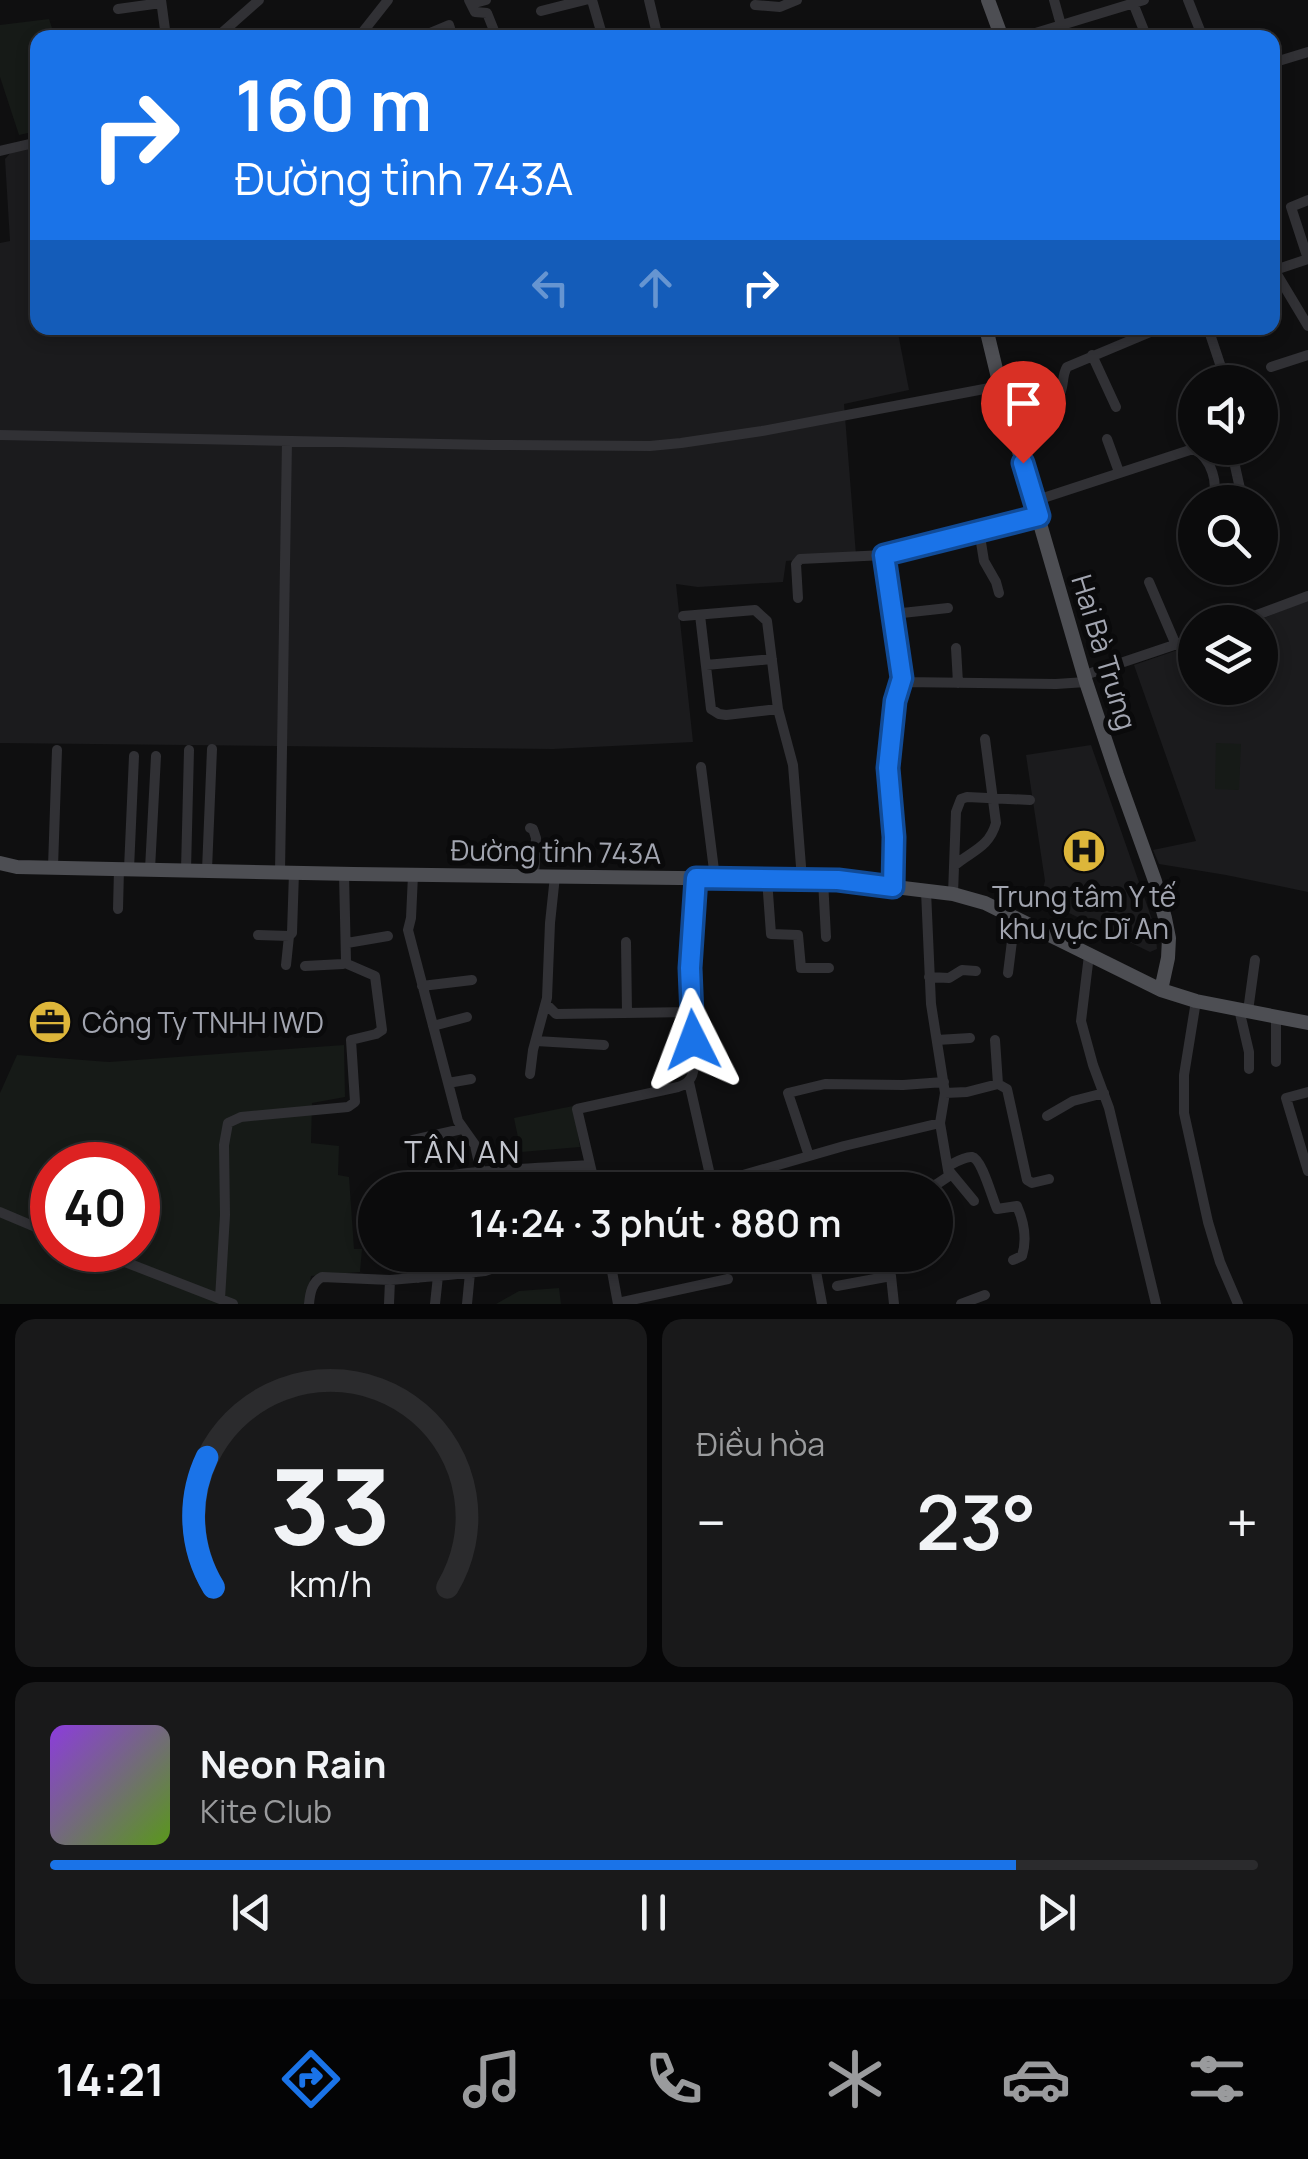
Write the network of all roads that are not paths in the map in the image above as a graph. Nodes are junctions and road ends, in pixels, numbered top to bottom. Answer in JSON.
{"nodes":[{"id":1,"x":259,"y":0,"type":"edge"},
{"id":2,"x":388,"y":0,"type":"edge"},
{"id":3,"x":486,"y":0,"type":"edge"},
{"id":4,"x":588,"y":0,"type":"edge"},
{"id":5,"x":649,"y":0,"type":"edge"},
{"id":6,"x":797,"y":0,"type":"edge"},
{"id":7,"x":988,"y":0,"type":"edge"},
{"id":8,"x":1054,"y":0,"type":"edge"},
{"id":9,"x":1188,"y":0,"type":"edge"},
{"id":10,"x":161,"y":1,"type":"edge"},
{"id":11,"x":470,"y":2,"type":"edge"},
{"id":12,"x":1139,"y":2,"type":"edge"},
{"id":13,"x":755,"y":5,"type":"dead end"},
{"id":14,"x":118,"y":9,"type":"dead end"},
{"id":15,"x":541,"y":10,"type":"dead end"},
{"id":16,"x":1060,"y":25,"type":"junction"},
{"id":17,"x":163,"y":30,"type":"edge"},
{"id":18,"x":223,"y":30,"type":"edge"},
{"id":19,"x":364,"y":30,"type":"edge"},
{"id":20,"x":494,"y":30,"type":"edge"},
{"id":21,"x":601,"y":30,"type":"edge"},
{"id":22,"x":656,"y":30,"type":"edge"},
{"id":23,"x":999,"y":30,"type":"edge"},
{"id":24,"x":1044,"y":30,"type":"edge"},
{"id":25,"x":1145,"y":30,"type":"edge"},
{"id":26,"x":1201,"y":30,"type":"edge"},
{"id":27,"x":1308,"y":52,"type":"edge"},
{"id":28,"x":1280,"y":61,"type":"edge"},
{"id":29,"x":30,"y":144,"type":"edge"},
{"id":30,"x":1,"y":149,"type":"edge"},
{"id":31,"x":1308,"y":200,"type":"edge"},
{"id":32,"x":1308,"y":258,"type":"edge"},
{"id":33,"x":1280,"y":269,"type":"edge"},
{"id":34,"x":1280,"y":281,"type":"edge"},
{"id":35,"x":1308,"y":326,"type":"edge"},
{"id":36,"x":988,"y":335,"type":"edge"},
{"id":37,"x":1142,"y":335,"type":"edge"},
{"id":38,"x":1210,"y":335,"type":"edge"},
{"id":39,"x":1092,"y":355,"type":"junction"},
{"id":40,"x":1308,"y":355,"type":"edge"},
{"id":41,"x":1218,"y":365,"type":"edge"},
{"id":42,"x":1277,"y":365,"type":"edge"},
{"id":43,"x":1000,"y":386,"type":"junction"},
{"id":44,"x":1116,"y":408,"type":"dead end"},
{"id":45,"x":1012,"y":425,"type":"junction"},
{"id":46,"x":0,"y":435,"type":"edge"},
{"id":47,"x":1108,"y":439,"type":"dead end"},
{"id":48,"x":287,"y":442,"type":"junction"},
{"id":49,"x":1119,"y":472,"type":"junction"},
{"id":50,"x":1215,"y":485,"type":"edge"},
{"id":51,"x":1037,"y":508,"type":"junction"},
{"id":52,"x":980,"y":530,"type":"junction"},
{"id":53,"x":884,"y":555,"type":"junction"},
{"id":54,"x":1149,"y":582,"type":"dead end"},
{"id":55,"x":999,"y":593,"type":"dead end"},
{"id":56,"x":1308,"y":596,"type":"edge"},
{"id":57,"x":798,"y":598,"type":"dead end"},
{"id":58,"x":1278,"y":607,"type":"edge"},
{"id":59,"x":948,"y":608,"type":"dead end"},
{"id":60,"x":700,"y":614,"type":"junction"},
{"id":61,"x":893,"y":614,"type":"junction"},
{"id":62,"x":683,"y":616,"type":"dead end"},
{"id":63,"x":1176,"y":645,"type":"joint"},
{"id":64,"x":956,"y":648,"type":"dead end"},
{"id":65,"x":772,"y":659,"type":"junction"},
{"id":66,"x":706,"y":665,"type":"junction"},
{"id":67,"x":1086,"y":678,"type":"junction"},
{"id":68,"x":902,"y":682,"type":"junction"},
{"id":69,"x":958,"y":683,"type":"junction"},
{"id":70,"x":778,"y":709,"type":"junction"},
{"id":71,"x":985,"y":739,"type":"dead end"},
{"id":72,"x":212,"y":749,"type":"dead end"},
{"id":73,"x":56,"y":750,"type":"dead end"},
{"id":74,"x":188,"y":750,"type":"dead end"},
{"id":75,"x":134,"y":756,"type":"dead end"},
{"id":76,"x":156,"y":756,"type":"dead end"},
{"id":77,"x":700,"y":767,"type":"dead end"},
{"id":78,"x":993,"y":798,"type":"junction"},
{"id":79,"x":1030,"y":800,"type":"dead end"},
{"id":80,"x":530,"y":828,"type":"dead end"},
{"id":81,"x":0,"y":863,"type":"edge"},
{"id":82,"x":16,"y":866,"type":"junction"},
{"id":83,"x":954,"y":866,"type":"junction"},
{"id":84,"x":52,"y":867,"type":"junction"},
{"id":85,"x":124,"y":869,"type":"junction"},
{"id":86,"x":150,"y":869,"type":"junction"},
{"id":87,"x":186,"y":870,"type":"junction"},
{"id":88,"x":207,"y":870,"type":"junction"},
{"id":89,"x":287,"y":872,"type":"junction"},
{"id":90,"x":0,"y":873,"type":"edge"},
{"id":91,"x":344,"y":874,"type":"junction"},
{"id":92,"x":412,"y":874,"type":"junction"},
{"id":93,"x":534,"y":876,"type":"junction"},
{"id":94,"x":555,"y":876,"type":"junction"},
{"id":95,"x":696,"y":878,"type":"junction"},
{"id":96,"x":715,"y":878,"type":"junction"},
{"id":97,"x":767,"y":879,"type":"junction"},
{"id":98,"x":802,"y":879,"type":"junction"},
{"id":99,"x":822,"y":880,"type":"junction"},
{"id":100,"x":893,"y":887,"type":"junction"},
{"id":101,"x":926,"y":890,"type":"junction"},
{"id":102,"x":953,"y":894,"type":"junction"},
{"id":103,"x":118,"y":910,"type":"dead end"},
{"id":104,"x":1014,"y":917,"type":"junction"},
{"id":105,"x":258,"y":934,"type":"dead end"},
{"id":106,"x":288,"y":936,"type":"junction"},
{"id":107,"x":388,"y":936,"type":"dead end"},
{"id":108,"x":826,"y":937,"type":"dead end"},
{"id":109,"x":626,"y":942,"type":"dead end"},
{"id":110,"x":347,"y":943,"type":"junction"},
{"id":111,"x":1089,"y":955,"type":"junction"},
{"id":112,"x":1255,"y":960,"type":"dead end"},
{"id":113,"x":346,"y":963,"type":"junction"},
{"id":114,"x":286,"y":965,"type":"dead end"},
{"id":115,"x":305,"y":966,"type":"dead end"},
{"id":116,"x":829,"y":968,"type":"dead end"},
{"id":117,"x":976,"y":971,"type":"dead end"},
{"id":118,"x":1008,"y":974,"type":"dead end"},
{"id":119,"x":929,"y":977,"type":"junction"},
{"id":120,"x":472,"y":980,"type":"dead end"},
{"id":121,"x":422,"y":986,"type":"junction"},
{"id":122,"x":1161,"y":990,"type":"junction"},
{"id":123,"x":1196,"y":1000,"type":"junction"},
{"id":124,"x":546,"y":1004,"type":"junction"},
{"id":125,"x":1243,"y":1010,"type":"junction"},
{"id":126,"x":692,"y":1012,"type":"junction"},
{"id":127,"x":627,"y":1013,"type":"junction"},
{"id":128,"x":1276,"y":1016,"type":"junction"},
{"id":129,"x":467,"y":1017,"type":"dead end"},
{"id":130,"x":1308,"y":1023,"type":"edge"},
{"id":131,"x":433,"y":1026,"type":"junction"},
{"id":132,"x":957,"y":1038,"type":"junction"},
{"id":133,"x":970,"y":1038,"type":"dead end"},
{"id":134,"x":937,"y":1040,"type":"junction"},
{"id":135,"x":995,"y":1040,"type":"dead end"},
{"id":136,"x":536,"y":1041,"type":"junction"},
{"id":137,"x":604,"y":1045,"type":"dead end"},
{"id":138,"x":959,"y":1052,"type":"dead end"},
{"id":139,"x":1276,"y":1062,"type":"dead end"},
{"id":140,"x":1249,"y":1069,"type":"dead end"},
{"id":141,"x":530,"y":1074,"type":"dead end"},
{"id":142,"x":471,"y":1078,"type":"dead end"},
{"id":143,"x":448,"y":1082,"type":"junction"},
{"id":144,"x":688,"y":1082,"type":"junction"},
{"id":145,"x":998,"y":1084,"type":"junction"},
{"id":146,"x":944,"y":1088,"type":"junction"},
{"id":147,"x":1308,"y":1092,"type":"edge"},
{"id":148,"x":1104,"y":1093,"type":"junction"},
{"id":149,"x":1047,"y":1116,"type":"dead end"},
{"id":150,"x":940,"y":1123,"type":"junction"},
{"id":151,"x":462,"y":1129,"type":"junction"},
{"id":152,"x":1303,"y":1135,"type":"edge"},
{"id":153,"x":413,"y":1140,"type":"dead end"},
{"id":154,"x":808,"y":1156,"type":"junction"},
{"id":155,"x":589,"y":1165,"type":"junction"},
{"id":156,"x":949,"y":1169,"type":"junction"},
{"id":157,"x":1308,"y":1171,"type":"edge"},
{"id":158,"x":481,"y":1172,"type":"edge"},
{"id":159,"x":494,"y":1172,"type":"edge"},
{"id":160,"x":591,"y":1172,"type":"edge"},
{"id":161,"x":948,"y":1172,"type":"edge"},
{"id":162,"x":1049,"y":1179,"type":"dead end"},
{"id":163,"x":974,"y":1201,"type":"dead end"},
{"id":164,"x":0,"y":1212,"type":"edge"},
{"id":165,"x":30,"y":1225,"type":"edge"},
{"id":166,"x":1013,"y":1260,"type":"dead end"},
{"id":167,"x":151,"y":1272,"type":"edge"},
{"id":168,"x":417,"y":1272,"type":"edge"},
{"id":169,"x":443,"y":1272,"type":"edge"},
{"id":170,"x":470,"y":1272,"type":"joint"},
{"id":171,"x":612,"y":1272,"type":"edge"},
{"id":172,"x":816,"y":1272,"type":"edge"},
{"id":173,"x":890,"y":1272,"type":"edge"},
{"id":174,"x":443,"y":1276,"type":"junction"},
{"id":175,"x":891,"y":1276,"type":"junction"},
{"id":176,"x":418,"y":1278,"type":"junction"},
{"id":177,"x":728,"y":1279,"type":"dead end"},
{"id":178,"x":390,"y":1280,"type":"junction"},
{"id":179,"x":837,"y":1286,"type":"dead end"},
{"id":180,"x":986,"y":1295,"type":"dead end"},
{"id":181,"x":220,"y":1299,"type":"junction"},
{"id":182,"x":618,"y":1303,"type":"edge"},
{"id":183,"x":233,"y":1304,"type":"edge"},
{"id":184,"x":309,"y":1304,"type":"edge"},
{"id":185,"x":389,"y":1304,"type":"edge"},
{"id":186,"x":436,"y":1304,"type":"edge"},
{"id":187,"x":467,"y":1304,"type":"edge"},
{"id":188,"x":822,"y":1304,"type":"edge"},
{"id":189,"x":894,"y":1304,"type":"edge"},
{"id":190,"x":961,"y":1304,"type":"edge"},
{"id":191,"x":1156,"y":1304,"type":"edge"},
{"id":192,"x":1238,"y":1304,"type":"edge"}],
"edges":[{"from":1,"to":18,"type":"street"},
{"from":2,"to":19,"type":"street"},
{"from":3,"to":11,"type":"street"},
{"from":4,"to":15,"type":"street"},
{"from":4,"to":21,"type":"street"},
{"from":5,"to":22,"type":"street"},
{"from":6,"to":13,"type":"street"},
{"from":7,"to":23,"type":"main road"},
{"from":8,"to":16,"type":"street"},
{"from":9,"to":26,"type":"street"},
{"from":10,"to":14,"type":"street"},
{"from":10,"to":17,"type":"street"},
{"from":11,"to":20,"type":"street"},
{"from":12,"to":16,"type":"street"},
{"from":12,"to":25,"type":"street"},
{"from":16,"to":24,"type":"street"},
{"from":27,"to":28,"type":"street"},
{"from":29,"to":30,"type":"street"},
{"from":31,"to":32,"type":"street"},
{"from":32,"to":33,"type":"street"},
{"from":34,"to":35,"type":"street"},
{"from":36,"to":43,"type":"main road","name":"Hai Bà Trưng"},
{"from":37,"to":39,"type":"street"},
{"from":38,"to":41,"type":"street"},
{"from":39,"to":44,"type":"street"},
{"from":39,"to":45,"type":"street"},
{"from":40,"to":42,"type":"street"},
{"from":43,"to":45,"type":"main road","name":"Hai Bà Trưng"},
{"from":43,"to":48,"type":"street"},
{"from":45,"to":51,"type":"main road","name":"Hai Bà Trưng"},
{"from":46,"to":48,"type":"street"},
{"from":47,"to":49,"type":"street"},
{"from":48,"to":89,"type":"street"},
{"from":49,"to":50,"type":"street"},
{"from":49,"to":51,"type":"street"},
{"from":51,"to":52,"type":"street"},
{"from":51,"to":67,"type":"main road","name":"Hai Bà Trưng"},
{"from":52,"to":53,"type":"street"},
{"from":52,"to":55,"type":"street"},
{"from":53,"to":57,"type":"street"},
{"from":53,"to":61,"type":"street"},
{"from":54,"to":63,"type":"street"},
{"from":56,"to":58,"type":"street"},
{"from":59,"to":61,"type":"street"},
{"from":60,"to":62,"type":"street"},
{"from":60,"to":65,"type":"street"},
{"from":60,"to":66,"type":"street"},
{"from":61,"to":68,"type":"street"},
{"from":63,"to":67,"type":"street"},
{"from":64,"to":69,"type":"street"},
{"from":65,"to":66,"type":"street"},
{"from":65,"to":70,"type":"street"},
{"from":66,"to":70,"type":"street"},
{"from":67,"to":69,"type":"street"},
{"from":67,"to":122,"type":"main road","name":"Hai Bà Trưng"},
{"from":68,"to":69,"type":"street"},
{"from":68,"to":100,"type":"street"},
{"from":70,"to":98,"type":"street"},
{"from":71,"to":78,"type":"street"},
{"from":72,"to":88,"type":"street"},
{"from":73,"to":84,"type":"street"},
{"from":74,"to":87,"type":"street"},
{"from":75,"to":85,"type":"street"},
{"from":76,"to":86,"type":"street"},
{"from":77,"to":96,"type":"street"},
{"from":78,"to":79,"type":"street"},
{"from":78,"to":83,"type":"street"},
{"from":78,"to":83,"type":"street"},
{"from":80,"to":93,"type":"street"},
{"from":81,"to":82,"type":"main road","name":"Đường tỉnh 743A"},
{"from":82,"to":84,"type":"main road","name":"Đường tỉnh 743A"},
{"from":82,"to":90,"type":"main road","name":"Đường tỉnh 743A"},
{"from":83,"to":102,"type":"street"},
{"from":84,"to":85,"type":"main road","name":"Đường tỉnh 743A"},
{"from":85,"to":86,"type":"main road","name":"Đường tỉnh 743A"},
{"from":85,"to":103,"type":"street"},
{"from":86,"to":87,"type":"main road","name":"Đường tỉnh 743A"},
{"from":87,"to":88,"type":"main road","name":"Đường tỉnh 743A"},
{"from":88,"to":89,"type":"main road","name":"Đường tỉnh 743A"},
{"from":89,"to":91,"type":"main road","name":"Đường tỉnh 743A"},
{"from":89,"to":106,"type":"street"},
{"from":91,"to":92,"type":"main road","name":"Đường tỉnh 743A"},
{"from":91,"to":110,"type":"street"},
{"from":92,"to":93,"type":"main road","name":"Đường tỉnh 743A"},
{"from":92,"to":121,"type":"street"},
{"from":93,"to":94,"type":"main road","name":"Đường tỉnh 743A"},
{"from":94,"to":95,"type":"main road","name":"Đường tỉnh 743A"},
{"from":94,"to":124,"type":"street"},
{"from":95,"to":96,"type":"main road","name":"Đường tỉnh 743A"},
{"from":95,"to":126,"type":"street"},
{"from":96,"to":97,"type":"main road","name":"Đường tỉnh 743A"},
{"from":97,"to":98,"type":"main road","name":"Đường tỉnh 743A"},
{"from":97,"to":116,"type":"street"},
{"from":98,"to":99,"type":"main road","name":"Đường tỉnh 743A"},
{"from":99,"to":100,"type":"main road","name":"Đường tỉnh 743A"},
{"from":99,"to":108,"type":"street"},
{"from":100,"to":101,"type":"main road","name":"Đường tỉnh 743A"},
{"from":101,"to":102,"type":"main road","name":"Đường tỉnh 743A"},
{"from":101,"to":119,"type":"street"},
{"from":102,"to":104,"type":"main road","name":"Đường tỉnh 743A"},
{"from":104,"to":111,"type":"main road","name":"Đường tỉnh 743A"},
{"from":104,"to":118,"type":"street"},
{"from":105,"to":106,"type":"street"},
{"from":106,"to":114,"type":"street"},
{"from":107,"to":110,"type":"street"},
{"from":109,"to":127,"type":"street"},
{"from":110,"to":113,"type":"street"},
{"from":111,"to":122,"type":"main road","name":"Đường tỉnh 743A"},
{"from":111,"to":148,"type":"street"},
{"from":112,"to":125,"type":"street"},
{"from":113,"to":115,"type":"street"},
{"from":113,"to":181,"type":"street"},
{"from":117,"to":119,"type":"street"},
{"from":119,"to":134,"type":"street"},
{"from":120,"to":121,"type":"street"},
{"from":121,"to":131,"type":"street"},
{"from":122,"to":123,"type":"main road","name":"Đường tỉnh 743A"},
{"from":123,"to":125,"type":"main road","name":"Đường tỉnh 743A"},
{"from":123,"to":192,"type":"street"},
{"from":124,"to":127,"type":"street"},
{"from":124,"to":136,"type":"street"},
{"from":125,"to":128,"type":"main road","name":"Đường tỉnh 743A"},
{"from":125,"to":140,"type":"street"},
{"from":126,"to":127,"type":"street"},
{"from":126,"to":144,"type":"street"},
{"from":128,"to":130,"type":"main road","name":"Đường tỉnh 743A"},
{"from":128,"to":139,"type":"street"},
{"from":129,"to":131,"type":"street"},
{"from":131,"to":143,"type":"street"},
{"from":132,"to":133,"type":"street"},
{"from":132,"to":134,"type":"street"},
{"from":132,"to":138,"type":"street"},
{"from":134,"to":146,"type":"street"},
{"from":135,"to":145,"type":"street"},
{"from":136,"to":137,"type":"street"},
{"from":136,"to":141,"type":"street"},
{"from":142,"to":143,"type":"street"},
{"from":143,"to":151,"type":"street"},
{"from":144,"to":154,"type":"street"},
{"from":144,"to":155,"type":"street"},
{"from":145,"to":146,"type":"street"},
{"from":145,"to":162,"type":"street"},
{"from":146,"to":150,"type":"street"},
{"from":146,"to":154,"type":"street"},
{"from":147,"to":152,"type":"street"},
{"from":148,"to":149,"type":"street"},
{"from":148,"to":191,"type":"street"},
{"from":150,"to":154,"type":"street"},
{"from":150,"to":156,"type":"street"},
{"from":151,"to":153,"type":"street"},
{"from":151,"to":158,"type":"street"},
{"from":152,"to":157,"type":"street"},
{"from":155,"to":159,"type":"street"},
{"from":155,"to":160,"type":"street"},
{"from":156,"to":161,"type":"street"},
{"from":156,"to":163,"type":"street"},
{"from":156,"to":166,"type":"street"},
{"from":164,"to":165,"type":"street"},
{"from":167,"to":181,"type":"street"},
{"from":168,"to":176,"type":"street"},
{"from":169,"to":174,"type":"street"},
{"from":170,"to":174,"type":"street"},
{"from":170,"to":187,"type":"street"},
{"from":171,"to":182,"type":"street"},
{"from":172,"to":188,"type":"street"},
{"from":173,"to":175,"type":"street"},
{"from":174,"to":176,"type":"street"},
{"from":174,"to":186,"type":"street"},
{"from":175,"to":179,"type":"street"},
{"from":175,"to":189,"type":"street"},
{"from":176,"to":178,"type":"street"},
{"from":177,"to":182,"type":"street"},
{"from":178,"to":184,"type":"street"},
{"from":178,"to":185,"type":"street"},
{"from":180,"to":190,"type":"street"},
{"from":181,"to":183,"type":"street"}]}
